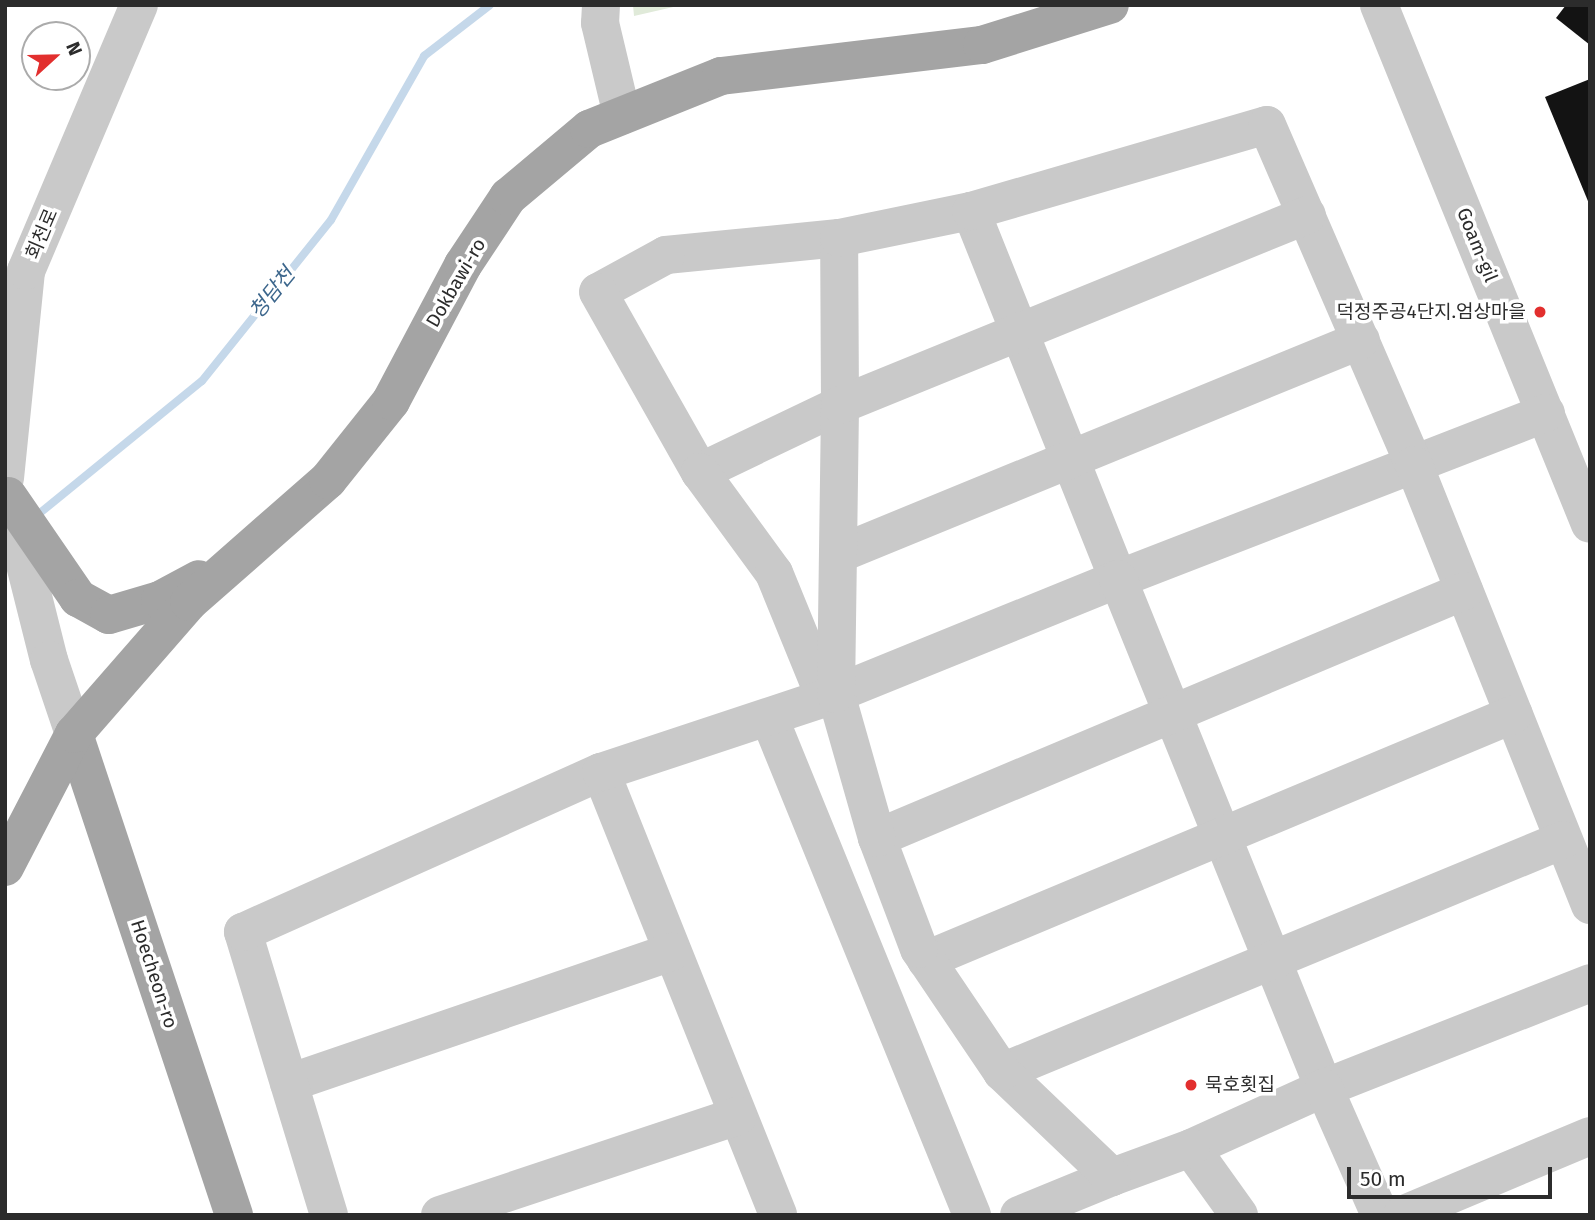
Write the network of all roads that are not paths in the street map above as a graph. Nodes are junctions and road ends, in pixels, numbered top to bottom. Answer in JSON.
{"nodes":[{"id":1,"x":139,"y":5,"type":"edge"},
{"id":2,"x":601,"y":5,"type":"edge"},
{"id":3,"x":1110,"y":5,"type":"edge"},
{"id":4,"x":1380,"y":5,"type":"edge"},
{"id":5,"x":622,"y":115,"type":"junction"},
{"id":6,"x":971,"y":211,"type":"junction"},
{"id":7,"x":1307,"y":215,"type":"junction"},
{"id":8,"x":839,"y":238,"type":"junction"},
{"id":9,"x":1019,"y":329,"type":"junction"},
{"id":10,"x":1361,"y":340,"type":"junction"},
{"id":11,"x":840,"y":405,"type":"junction"},
{"id":12,"x":1546,"y":413,"type":"junction"},
{"id":13,"x":1070,"y":458,"type":"junction"},
{"id":14,"x":1414,"y":465,"type":"junction"},
{"id":15,"x":700,"y":472,"type":"junction"},
{"id":16,"x":6,"y":486,"type":"edge"},
{"id":17,"x":1590,"y":524,"type":"edge"},
{"id":18,"x":839,"y":554,"type":"junction"},
{"id":19,"x":240,"y":556,"type":"junction"},
{"id":20,"x":1118,"y":579,"type":"junction"},
{"id":21,"x":1464,"y":591,"type":"junction"},
{"id":22,"x":830,"y":696,"type":"junction"},
{"id":23,"x":1172,"y":711,"type":"junction"},
{"id":24,"x":1514,"y":714,"type":"junction"},
{"id":25,"x":769,"y":717,"type":"junction"},
{"id":26,"x":74,"y":734,"type":"junction"},
{"id":27,"x":601,"y":772,"type":"junction"},
{"id":28,"x":1222,"y":835,"type":"junction"},
{"id":29,"x":877,"y":838,"type":"junction"},
{"id":30,"x":1563,"y":840,"type":"junction"},
{"id":31,"x":5,"y":867,"type":"edge"},
{"id":32,"x":1590,"y":905,"type":"edge"},
{"id":33,"x":673,"y":952,"type":"junction"},
{"id":34,"x":1272,"y":959,"type":"junction"},
{"id":35,"x":926,"y":960,"type":"junction"},
{"id":36,"x":1590,"y":983,"type":"edge"},
{"id":37,"x":1002,"y":1072,"type":"junction"},
{"id":38,"x":289,"y":1083,"type":"junction"},
{"id":39,"x":1324,"y":1088,"type":"junction"},
{"id":40,"x":738,"y":1116,"type":"junction"},
{"id":41,"x":1590,"y":1136,"type":"edge"},
{"id":42,"x":1191,"y":1148,"type":"junction"},
{"id":43,"x":1112,"y":1177,"type":"junction"},
{"id":44,"x":234,"y":1215,"type":"edge"},
{"id":45,"x":329,"y":1215,"type":"edge"},
{"id":46,"x":440,"y":1215,"type":"edge"},
{"id":47,"x":778,"y":1215,"type":"edge"},
{"id":48,"x":972,"y":1215,"type":"edge"},
{"id":49,"x":1019,"y":1215,"type":"edge"},
{"id":50,"x":1239,"y":1215,"type":"edge"},
{"id":51,"x":1380,"y":1215,"type":"edge"},
{"id":52,"x":1402,"y":1215,"type":"edge"}],
"edges":[{"from":1,"to":16,"type":"street","name":"회천로"},
{"from":2,"to":5,"type":"street"},
{"from":3,"to":5,"type":"main road","name":"Dokbawi-ro"},
{"from":4,"to":12,"type":"street","name":"Goam-gil"},
{"from":5,"to":19,"type":"main road","name":"Dokbawi-ro"},
{"from":6,"to":7,"type":"street"},
{"from":6,"to":8,"type":"street"},
{"from":6,"to":9,"type":"street"},
{"from":7,"to":9,"type":"street"},
{"from":7,"to":10,"type":"street"},
{"from":8,"to":11,"type":"street"},
{"from":8,"to":15,"type":"street"},
{"from":9,"to":11,"type":"street"},
{"from":9,"to":13,"type":"street"},
{"from":10,"to":13,"type":"street"},
{"from":10,"to":14,"type":"street"},
{"from":11,"to":15,"type":"street"},
{"from":11,"to":18,"type":"street"},
{"from":12,"to":14,"type":"street"},
{"from":12,"to":17,"type":"street","name":"Goam-gil"},
{"from":13,"to":18,"type":"street"},
{"from":13,"to":20,"type":"street"},
{"from":14,"to":20,"type":"street"},
{"from":14,"to":21,"type":"street"},
{"from":15,"to":22,"type":"street"},
{"from":16,"to":19,"type":"main road"},
{"from":16,"to":26,"type":"street","name":"회천로"},
{"from":18,"to":22,"type":"street"},
{"from":19,"to":26,"type":"main road","name":"Dokbawi-ro"},
{"from":20,"to":22,"type":"street"},
{"from":20,"to":23,"type":"street"},
{"from":21,"to":23,"type":"street"},
{"from":21,"to":24,"type":"street"},
{"from":22,"to":25,"type":"street"},
{"from":22,"to":29,"type":"street"},
{"from":23,"to":28,"type":"street"},
{"from":23,"to":29,"type":"street"},
{"from":24,"to":28,"type":"street"},
{"from":24,"to":30,"type":"street"},
{"from":25,"to":27,"type":"street"},
{"from":25,"to":48,"type":"street"},
{"from":26,"to":31,"type":"main road","name":"Dokbawi-ro"},
{"from":26,"to":44,"type":"main road","name":"Hoecheon-ro"},
{"from":27,"to":33,"type":"street"},
{"from":27,"to":38,"type":"street"},
{"from":28,"to":34,"type":"street"},
{"from":28,"to":35,"type":"street"},
{"from":29,"to":35,"type":"street"},
{"from":30,"to":32,"type":"street"},
{"from":30,"to":34,"type":"street"},
{"from":33,"to":38,"type":"street"},
{"from":33,"to":40,"type":"street"},
{"from":34,"to":37,"type":"street"},
{"from":34,"to":39,"type":"street"},
{"from":35,"to":37,"type":"street"},
{"from":36,"to":39,"type":"street"},
{"from":37,"to":43,"type":"street"},
{"from":38,"to":45,"type":"street"},
{"from":39,"to":42,"type":"street"},
{"from":39,"to":51,"type":"street"},
{"from":40,"to":46,"type":"street"},
{"from":40,"to":47,"type":"street"},
{"from":41,"to":52,"type":"street"},
{"from":42,"to":43,"type":"street"},
{"from":42,"to":50,"type":"street"},
{"from":43,"to":49,"type":"street"}]}
